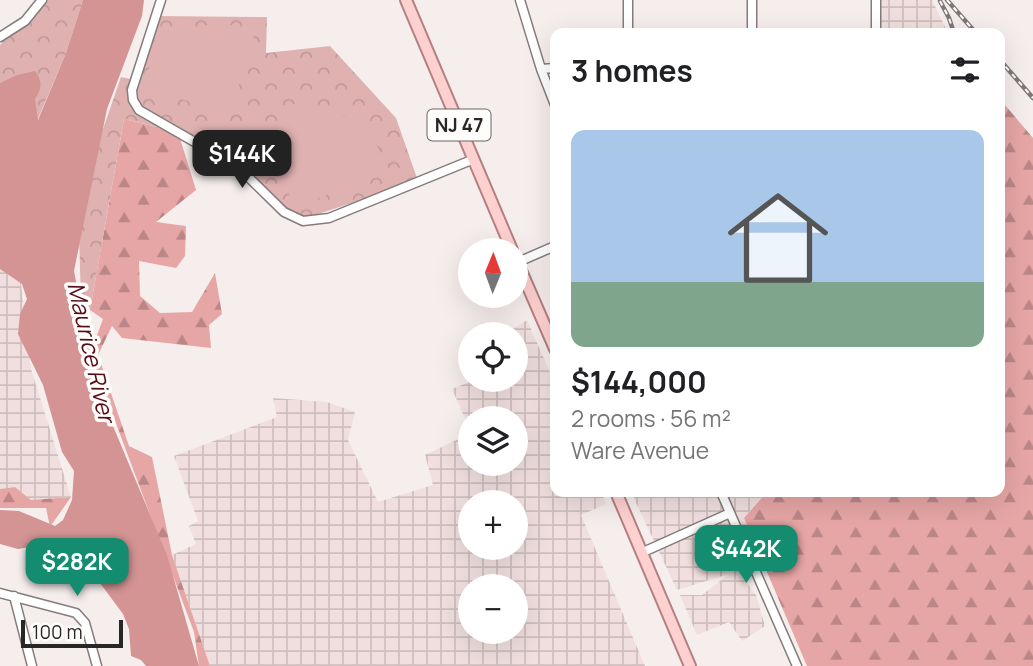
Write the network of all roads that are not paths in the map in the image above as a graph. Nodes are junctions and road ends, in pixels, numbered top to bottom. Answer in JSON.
{"nodes":[{"id":1,"x":42,"y":0,"type":"edge"},
{"id":2,"x":161,"y":0,"type":"edge"},
{"id":3,"x":406,"y":0,"type":"edge"},
{"id":4,"x":520,"y":0,"type":"edge"},
{"id":5,"x":628,"y":0,"type":"edge"},
{"id":6,"x":752,"y":0,"type":"edge"},
{"id":7,"x":876,"y":0,"type":"edge"},
{"id":8,"x":628,"y":28,"type":"edge"},
{"id":9,"x":752,"y":28,"type":"edge"},
{"id":10,"x":876,"y":28,"type":"edge"},
{"id":11,"x":0,"y":37,"type":"edge"},
{"id":12,"x":550,"y":68,"type":"edge"},
{"id":13,"x":541,"y":69,"type":"junction"},
{"id":14,"x":550,"y":92,"type":"edge"},
{"id":15,"x":474,"y":159,"type":"junction"},
{"id":16,"x":508,"y":238,"type":"edge"},
{"id":17,"x":550,"y":248,"type":"edge"},
{"id":18,"x":528,"y":257,"type":"edge"},
{"id":19,"x":528,"y":286,"type":"edge"},
{"id":20,"x":550,"y":337,"type":"edge"},
{"id":21,"x":618,"y":497,"type":"edge"},
{"id":22,"x":723,"y":497,"type":"edge"},
{"id":23,"x":730,"y":513,"type":"junction"},
{"id":24,"x":641,"y":552,"type":"junction"},
{"id":25,"x":0,"y":593,"type":"edge"},
{"id":26,"x":14,"y":596,"type":"junction"},
{"id":27,"x":32,"y":666,"type":"edge"},
{"id":28,"x":97,"y":666,"type":"edge"},
{"id":29,"x":690,"y":666,"type":"edge"},
{"id":30,"x":797,"y":666,"type":"edge"}],
"edges":[{"from":1,"to":11,"type":"street"},
{"from":2,"to":15,"type":"street"},
{"from":3,"to":15,"type":"main road","number":"NJ 47"},
{"from":4,"to":13,"type":"street"},
{"from":5,"to":8,"type":"street"},
{"from":6,"to":9,"type":"street"},
{"from":7,"to":10,"type":"street"},
{"from":12,"to":13,"type":"street"},
{"from":13,"to":14,"type":"street"},
{"from":15,"to":16,"type":"main road","number":"NJ 47"},
{"from":17,"to":18,"type":"street"},
{"from":19,"to":20,"type":"main road"},
{"from":21,"to":24,"type":"main road"},
{"from":22,"to":23,"type":"street"},
{"from":23,"to":24,"type":"street"},
{"from":23,"to":30,"type":"street"},
{"from":24,"to":29,"type":"main road"},
{"from":25,"to":26,"type":"street"},
{"from":26,"to":27,"type":"street"},
{"from":26,"to":28,"type":"street"}]}
